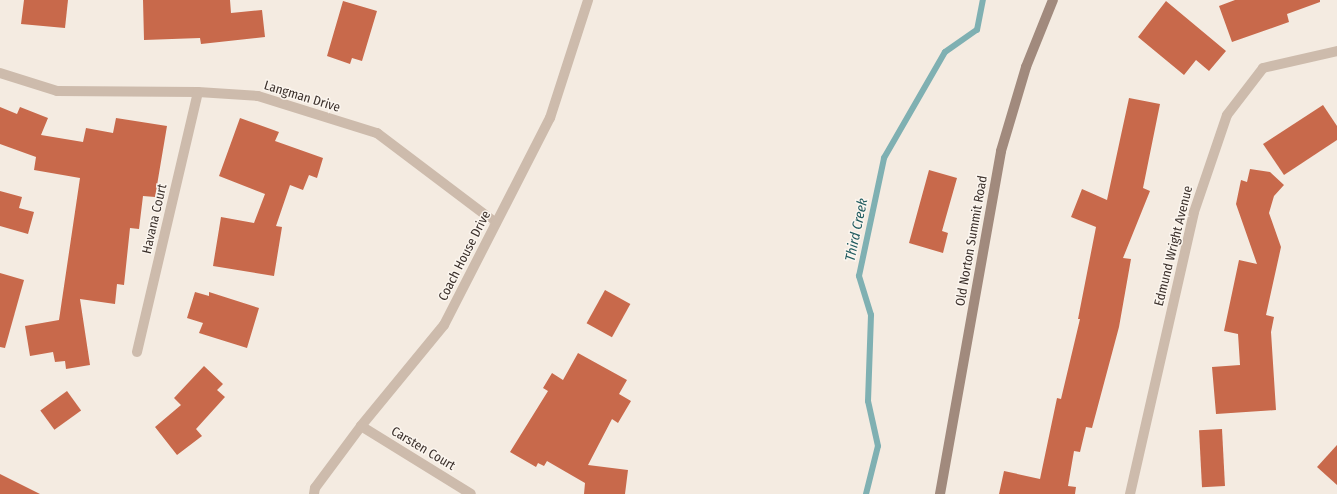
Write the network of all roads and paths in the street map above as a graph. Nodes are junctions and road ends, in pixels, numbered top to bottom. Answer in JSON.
{"nodes":[{"id":1,"x":588,"y":0,"type":"edge"},
{"id":2,"x":1053,"y":0,"type":"edge"},
{"id":3,"x":1337,"y":51,"type":"edge"},
{"id":4,"x":0,"y":73,"type":"edge"},
{"id":5,"x":198,"y":92,"type":"junction"},
{"id":6,"x":496,"y":223,"type":"junction"},
{"id":7,"x":136,"y":352,"type":"dead end"},
{"id":8,"x":361,"y":426,"type":"junction"},
{"id":9,"x":314,"y":494,"type":"edge"},
{"id":10,"x":471,"y":494,"type":"edge"},
{"id":11,"x":940,"y":494,"type":"edge"},
{"id":12,"x":1130,"y":494,"type":"edge"}],
"edges":[{"from":1,"to":6,"type":"street","name":"Coach House Drive"},
{"from":2,"to":11,"type":"main road","name":"Old Norton Summit Road"},
{"from":3,"to":12,"type":"street","name":"Edmund Wright Avenue"},
{"from":4,"to":5,"type":"street","name":"Langman Drive"},
{"from":5,"to":6,"type":"street","name":"Langman Drive"},
{"from":5,"to":7,"type":"street","name":"Havana Court"},
{"from":6,"to":8,"type":"street","name":"Coach House Drive"},
{"from":8,"to":9,"type":"street","name":"Coach House Drive"},
{"from":8,"to":10,"type":"street","name":"Carsten Court"}]}
